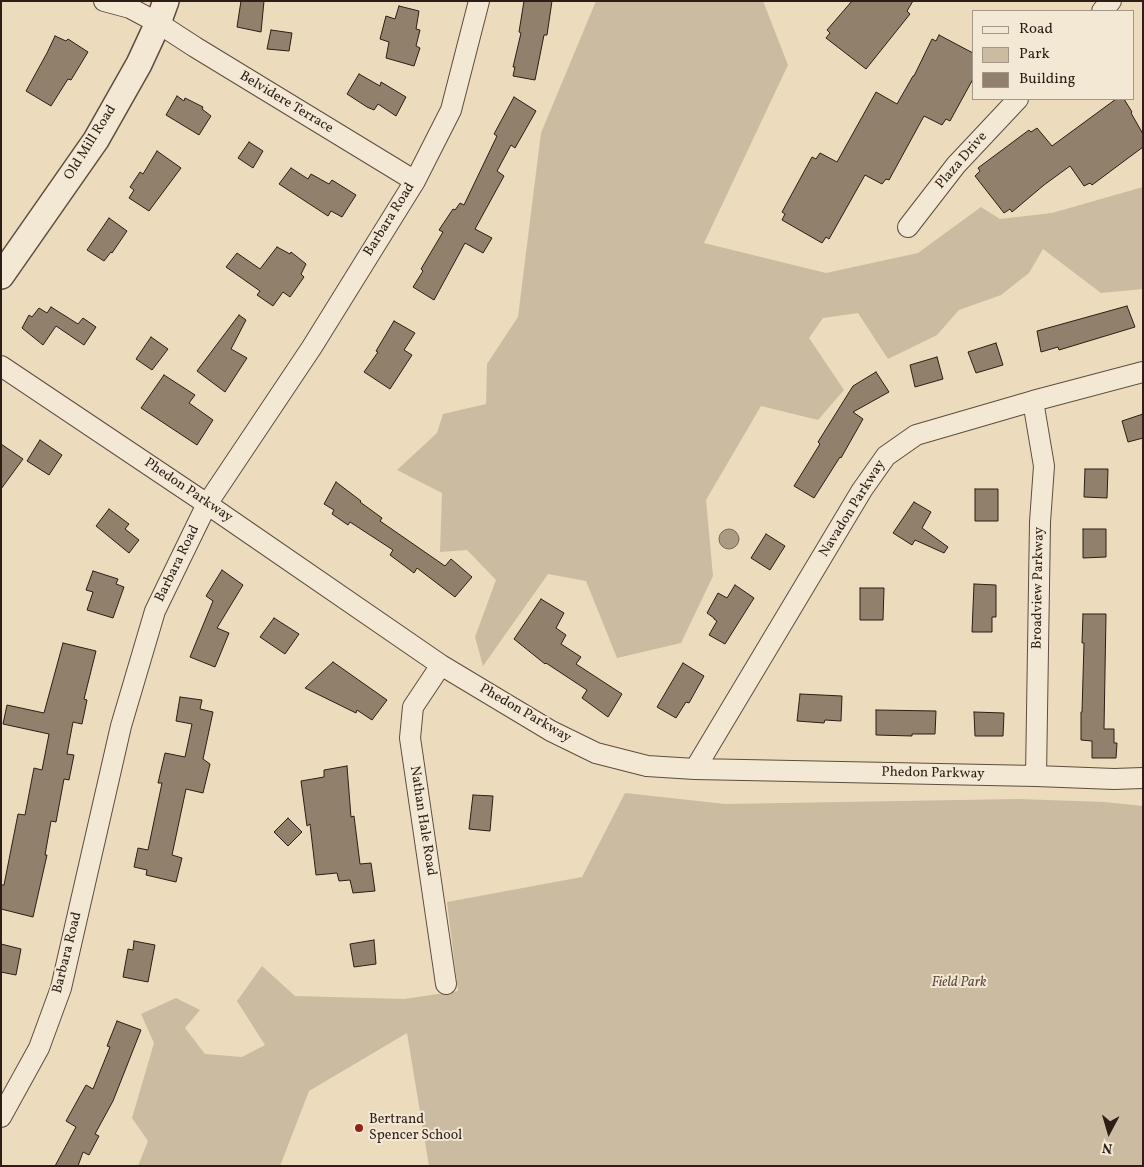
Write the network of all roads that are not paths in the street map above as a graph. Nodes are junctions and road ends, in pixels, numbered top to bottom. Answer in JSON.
{"nodes":[{"id":1,"x":104,"y":1,"type":"edge"},
{"id":2,"x":479,"y":1,"type":"edge"},
{"id":3,"x":162,"y":12,"type":"edge"},
{"id":4,"x":1017,"y":100,"type":"edge"},
{"id":5,"x":415,"y":181,"type":"junction"},
{"id":6,"x":908,"y":227,"type":"dead end"},
{"id":7,"x":1,"y":276,"type":"edge"},
{"id":8,"x":1,"y":366,"type":"edge"},
{"id":9,"x":1143,"y":372,"type":"edge"},
{"id":10,"x":1033,"y":401,"type":"junction"},
{"id":11,"x":207,"y":504,"type":"junction"},
{"id":12,"x":440,"y":664,"type":"junction"},
{"id":13,"x":695,"y":770,"type":"junction"},
{"id":14,"x":1036,"y":776,"type":"junction"},
{"id":15,"x":1143,"y":778,"type":"edge"},
{"id":16,"x":446,"y":984,"type":"dead end"},
{"id":17,"x":1,"y":1117,"type":"edge"}],
"edges":[{"from":1,"to":3,"type":"street","name":"Belvidere Terrace"},
{"from":2,"to":5,"type":"street","name":"Barbara Road"},
{"from":3,"to":5,"type":"street","name":"Belvidere Terrace"},
{"from":3,"to":7,"type":"street","name":"Old Mill Road"},
{"from":4,"to":6,"type":"street","name":"Plaza Drive"},
{"from":5,"to":11,"type":"street","name":"Barbara Road"},
{"from":8,"to":11,"type":"street","name":"Phedon Parkway"},
{"from":9,"to":10,"type":"street","name":"Navadon Parkway"},
{"from":10,"to":13,"type":"street","name":"Navadon Parkway"},
{"from":10,"to":14,"type":"street","name":"Broadview Parkway"},
{"from":11,"to":12,"type":"street","name":"Phedon Parkway"},
{"from":11,"to":17,"type":"street","name":"Barbara Road"},
{"from":12,"to":13,"type":"street","name":"Phedon Parkway"},
{"from":12,"to":16,"type":"street","name":"Nathan Hale Road"},
{"from":13,"to":14,"type":"street","name":"Phedon Parkway"},
{"from":14,"to":15,"type":"street","name":"Phedon Parkway"}]}
